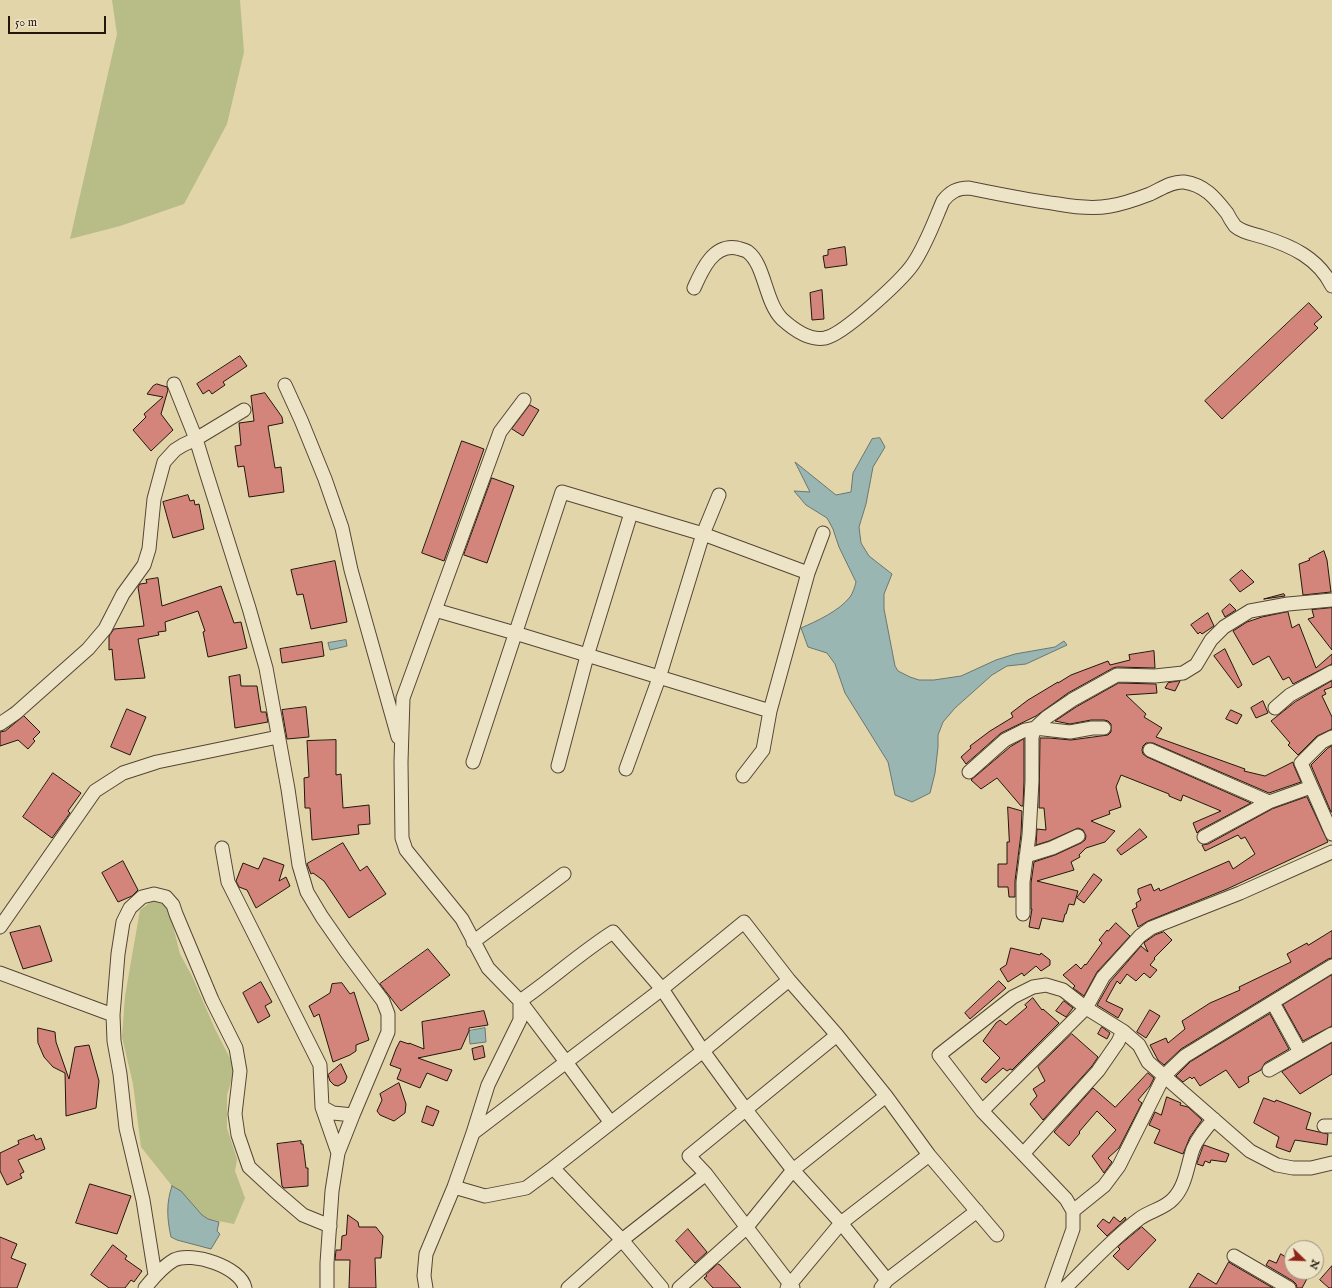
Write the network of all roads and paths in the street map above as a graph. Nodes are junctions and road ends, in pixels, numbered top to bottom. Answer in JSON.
{"nodes":[{"id":1,"x":1332,"y":286,"type":"edge"},
{"id":2,"x":694,"y":288,"type":"dead end"},
{"id":3,"x":174,"y":384,"type":"dead end"},
{"id":4,"x":285,"y":385,"type":"dead end"},
{"id":5,"x":524,"y":400,"type":"dead end"},
{"id":6,"x":244,"y":410,"type":"dead end"},
{"id":7,"x":196,"y":439,"type":"junction"},
{"id":8,"x":719,"y":495,"type":"dead end"},
{"id":9,"x":631,"y":513,"type":"junction"},
{"id":10,"x":823,"y":533,"type":"dead end"},
{"id":11,"x":703,"y":534,"type":"junction"},
{"id":12,"x":808,"y":573,"type":"junction"},
{"id":13,"x":1332,"y":600,"type":"edge"},
{"id":14,"x":435,"y":610,"type":"junction"},
{"id":15,"x":515,"y":633,"type":"junction"},
{"id":16,"x":587,"y":656,"type":"junction"},
{"id":17,"x":1332,"y":672,"type":"edge"},
{"id":18,"x":659,"y":678,"type":"junction"},
{"id":19,"x":1275,"y":708,"type":"dead end"},
{"id":20,"x":770,"y":711,"type":"junction"},
{"id":21,"x":0,"y":724,"type":"edge"},
{"id":22,"x":1035,"y":728,"type":"junction"},
{"id":23,"x":1104,"y":728,"type":"dead end"},
{"id":24,"x":278,"y":737,"type":"junction"},
{"id":25,"x":1332,"y":737,"type":"edge"},
{"id":26,"x":401,"y":750,"type":"junction"},
{"id":27,"x":1150,"y":750,"type":"dead end"},
{"id":28,"x":473,"y":762,"type":"dead end"},
{"id":29,"x":558,"y":766,"type":"dead end"},
{"id":30,"x":626,"y":769,"type":"dead end"},
{"id":31,"x":969,"y":772,"type":"dead end"},
{"id":32,"x":743,"y":776,"type":"dead end"},
{"id":33,"x":1312,"y":787,"type":"junction"},
{"id":34,"x":1269,"y":802,"type":"junction"},
{"id":35,"x":1329,"y":820,"type":"edge"},
{"id":36,"x":1332,"y":834,"type":"edge"},
{"id":37,"x":1078,"y":836,"type":"dead end"},
{"id":38,"x":1204,"y":836,"type":"dead end"},
{"id":39,"x":222,"y":848,"type":"dead end"},
{"id":40,"x":1332,"y":852,"type":"edge"},
{"id":41,"x":1026,"y":856,"type":"junction"},
{"id":42,"x":564,"y":874,"type":"dead end"},
{"id":43,"x":1023,"y":914,"type":"dead end"},
{"id":44,"x":0,"y":927,"type":"edge"},
{"id":45,"x":473,"y":942,"type":"junction"},
{"id":46,"x":1332,"y":966,"type":"edge"},
{"id":47,"x":0,"y":973,"type":"edge"},
{"id":48,"x":789,"y":980,"type":"junction"},
{"id":49,"x":662,"y":988,"type":"junction"},
{"id":50,"x":520,"y":1001,"type":"junction"},
{"id":51,"x":1273,"y":1003,"type":"junction"},
{"id":52,"x":1086,"y":1008,"type":"junction"},
{"id":53,"x":113,"y":1015,"type":"junction"},
{"id":54,"x":1123,"y":1031,"type":"junction"},
{"id":55,"x":1332,"y":1034,"type":"edge"},
{"id":56,"x":837,"y":1035,"type":"junction"},
{"id":57,"x":703,"y":1051,"type":"junction"},
{"id":58,"x":1300,"y":1052,"type":"junction"},
{"id":59,"x":566,"y":1062,"type":"junction"},
{"id":60,"x":1269,"y":1070,"type":"dead end"},
{"id":61,"x":1164,"y":1076,"type":"junction"},
{"id":62,"x":886,"y":1096,"type":"junction"},
{"id":63,"x":322,"y":1107,"type":"junction"},
{"id":64,"x":746,"y":1110,"type":"junction"},
{"id":65,"x":982,"y":1111,"type":"junction"},
{"id":66,"x":353,"y":1115,"type":"junction"},
{"id":67,"x":1214,"y":1119,"type":"junction"},
{"id":68,"x":611,"y":1123,"type":"junction"},
{"id":69,"x":473,"y":1133,"type":"junction"},
{"id":70,"x":338,"y":1153,"type":"junction"},
{"id":71,"x":1023,"y":1154,"type":"junction"},
{"id":72,"x":928,"y":1155,"type":"junction"},
{"id":73,"x":1332,"y":1163,"type":"edge"},
{"id":74,"x":553,"y":1168,"type":"junction"},
{"id":75,"x":793,"y":1170,"type":"junction"},
{"id":76,"x":706,"y":1174,"type":"junction"},
{"id":77,"x":454,"y":1187,"type":"junction"},
{"id":78,"x":1073,"y":1210,"type":"junction"},
{"id":79,"x":977,"y":1211,"type":"junction"},
{"id":80,"x":841,"y":1223,"type":"junction"},
{"id":81,"x":330,"y":1226,"type":"junction"},
{"id":82,"x":746,"y":1228,"type":"junction"},
{"id":83,"x":997,"y":1235,"type":"dead end"},
{"id":84,"x":622,"y":1240,"type":"junction"},
{"id":85,"x":1234,"y":1256,"type":"dead end"},
{"id":86,"x":155,"y":1275,"type":"junction"},
{"id":87,"x":884,"y":1284,"type":"edge"},
{"id":88,"x":790,"y":1287,"type":"edge"},
{"id":89,"x":145,"y":1288,"type":"edge"},
{"id":90,"x":246,"y":1288,"type":"edge"},
{"id":91,"x":327,"y":1288,"type":"edge"},
{"id":92,"x":426,"y":1288,"type":"edge"},
{"id":93,"x":568,"y":1288,"type":"edge"},
{"id":94,"x":662,"y":1288,"type":"edge"},
{"id":95,"x":679,"y":1288,"type":"edge"},
{"id":96,"x":1052,"y":1288,"type":"edge"},
{"id":97,"x":1065,"y":1288,"type":"edge"},
{"id":98,"x":1288,"y":1288,"type":"edge"}],
"edges":[{"from":1,"to":2,"type":"street"},
{"from":3,"to":7,"type":"street"},
{"from":4,"to":26,"type":"street"},
{"from":5,"to":14,"type":"street"},
{"from":6,"to":7,"type":"street"},
{"from":7,"to":21,"type":"street"},
{"from":7,"to":24,"type":"street"},
{"from":8,"to":11,"type":"street"},
{"from":9,"to":11,"type":"street"},
{"from":9,"to":15,"type":"street"},
{"from":9,"to":16,"type":"street"},
{"from":10,"to":12,"type":"street"},
{"from":11,"to":12,"type":"street"},
{"from":11,"to":18,"type":"street"},
{"from":12,"to":20,"type":"street"},
{"from":13,"to":22,"type":"street"},
{"from":14,"to":15,"type":"street"},
{"from":14,"to":26,"type":"street"},
{"from":15,"to":16,"type":"street"},
{"from":15,"to":28,"type":"street"},
{"from":16,"to":18,"type":"street"},
{"from":16,"to":29,"type":"street"},
{"from":17,"to":19,"type":"street"},
{"from":18,"to":20,"type":"street"},
{"from":18,"to":30,"type":"street"},
{"from":20,"to":32,"type":"street"},
{"from":22,"to":23,"type":"street"},
{"from":22,"to":31,"type":"street"},
{"from":22,"to":41,"type":"street"},
{"from":24,"to":44,"type":"street"},
{"from":24,"to":66,"type":"street"},
{"from":25,"to":33,"type":"street"},
{"from":26,"to":45,"type":"street"},
{"from":27,"to":34,"type":"street"},
{"from":33,"to":34,"type":"street"},
{"from":33,"to":35,"type":"street"},
{"from":34,"to":38,"type":"street"},
{"from":35,"to":36,"type":"street"},
{"from":37,"to":41,"type":"street"},
{"from":39,"to":63,"type":"street"},
{"from":40,"to":52,"type":"street"},
{"from":41,"to":43,"type":"street"},
{"from":42,"to":45,"type":"street"},
{"from":45,"to":50,"type":"street"},
{"from":46,"to":51,"type":"street"},
{"from":47,"to":53,"type":"street"},
{"from":48,"to":49,"type":"street"},
{"from":48,"to":56,"type":"street"},
{"from":48,"to":57,"type":"street"},
{"from":49,"to":50,"type":"street"},
{"from":49,"to":57,"type":"street"},
{"from":49,"to":59,"type":"street"},
{"from":50,"to":59,"type":"street"},
{"from":50,"to":69,"type":"street"},
{"from":51,"to":58,"type":"street"},
{"from":51,"to":61,"type":"street"},
{"from":52,"to":54,"type":"street"},
{"from":52,"to":65,"type":"street"},
{"from":52,"to":65,"type":"street"},
{"from":53,"to":81,"type":"street"},
{"from":53,"to":86,"type":"street"},
{"from":54,"to":61,"type":"street"},
{"from":54,"to":71,"type":"street"},
{"from":55,"to":58,"type":"street"},
{"from":56,"to":62,"type":"street"},
{"from":56,"to":64,"type":"street"},
{"from":57,"to":64,"type":"street"},
{"from":57,"to":68,"type":"street"},
{"from":58,"to":60,"type":"street"},
{"from":59,"to":68,"type":"street"},
{"from":59,"to":69,"type":"street"},
{"from":61,"to":67,"type":"street"},
{"from":61,"to":78,"type":"street"},
{"from":62,"to":72,"type":"street"},
{"from":62,"to":75,"type":"street"},
{"from":63,"to":66,"type":"street"},
{"from":63,"to":70,"type":"street"},
{"from":64,"to":75,"type":"street"},
{"from":64,"to":76,"type":"street"},
{"from":65,"to":71,"type":"street"},
{"from":66,"to":70,"type":"street"},
{"from":67,"to":73,"type":"street"},
{"from":67,"to":97,"type":"street"},
{"from":68,"to":74,"type":"street"},
{"from":69,"to":77,"type":"street"},
{"from":70,"to":81,"type":"street"},
{"from":71,"to":78,"type":"street"},
{"from":72,"to":79,"type":"street"},
{"from":72,"to":80,"type":"street"},
{"from":74,"to":77,"type":"street"},
{"from":74,"to":84,"type":"street"},
{"from":75,"to":80,"type":"street"},
{"from":75,"to":82,"type":"street"},
{"from":76,"to":82,"type":"street"},
{"from":76,"to":84,"type":"street"},
{"from":77,"to":92,"type":"street"},
{"from":78,"to":96,"type":"street"},
{"from":79,"to":83,"type":"street"},
{"from":79,"to":87,"type":"street"},
{"from":80,"to":87,"type":"street"},
{"from":80,"to":88,"type":"street"},
{"from":81,"to":91,"type":"street"},
{"from":82,"to":88,"type":"street"},
{"from":82,"to":95,"type":"street"},
{"from":84,"to":93,"type":"street"},
{"from":84,"to":94,"type":"street"},
{"from":85,"to":98,"type":"street"},
{"from":86,"to":89,"type":"street"},
{"from":86,"to":90,"type":"street"}]}
